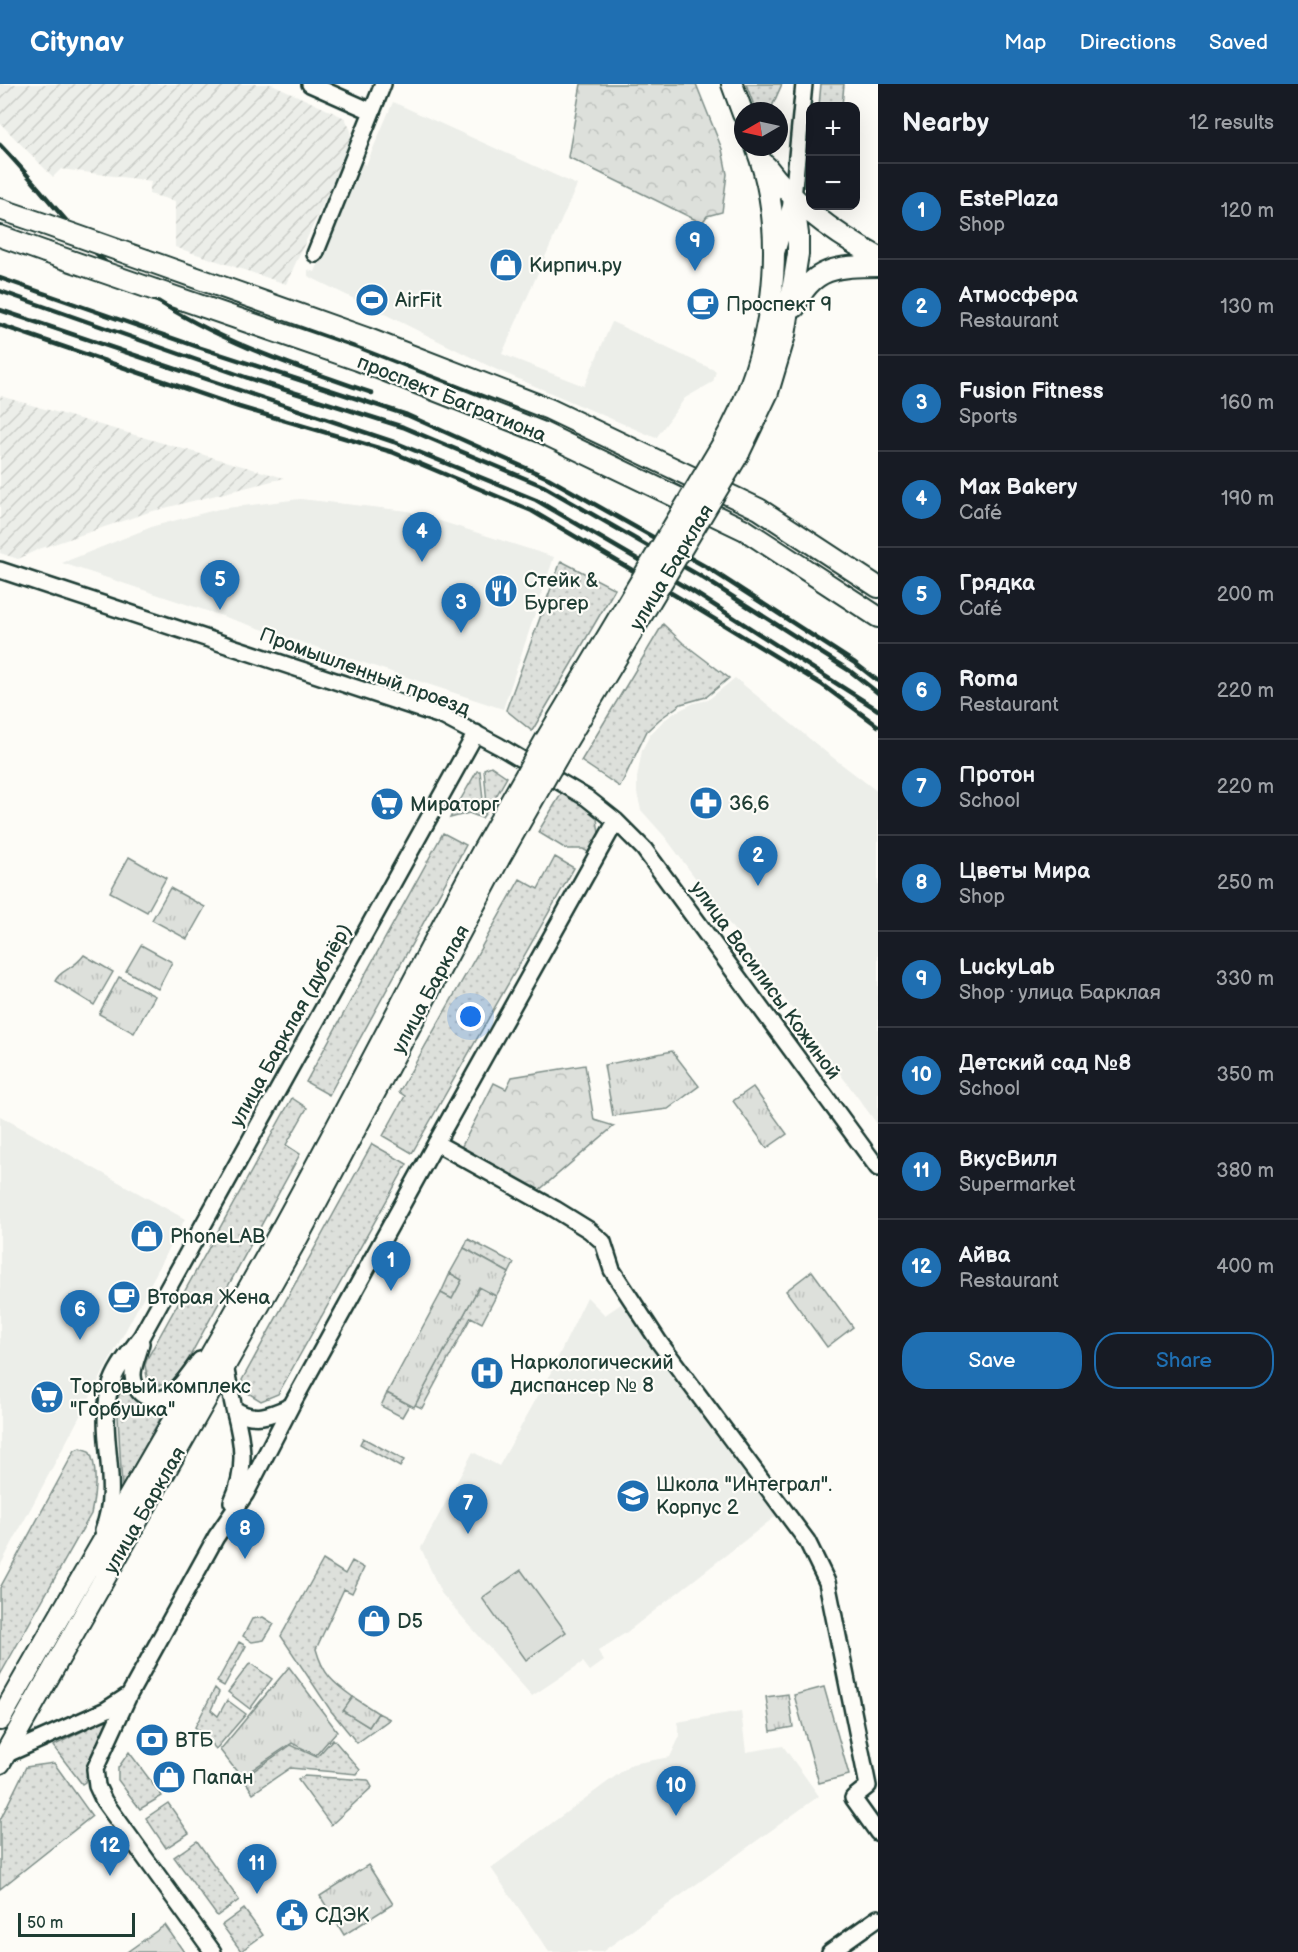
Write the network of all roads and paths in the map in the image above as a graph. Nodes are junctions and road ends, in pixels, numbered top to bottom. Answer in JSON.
{"nodes":[{"id":1,"x":310,"y":84,"type":"edge"},
{"id":2,"x":383,"y":84,"type":"edge"},
{"id":3,"x":732,"y":84,"type":"edge"},
{"id":4,"x":804,"y":84,"type":"edge"},
{"id":5,"x":739,"y":102,"type":"edge"},
{"id":6,"x":370,"y":111,"type":"junction"},
{"id":7,"x":759,"y":156,"type":"edge"},
{"id":8,"x":760,"y":156,"type":"edge"},
{"id":9,"x":793,"y":198,"type":"junction"},
{"id":10,"x":0,"y":208,"type":"edge"},
{"id":11,"x":0,"y":236,"type":"edge"},
{"id":12,"x":315,"y":254,"type":"dead end"},
{"id":13,"x":878,"y":257,"type":"edge"},
{"id":14,"x":773,"y":263,"type":"junction"},
{"id":15,"x":878,"y":266,"type":"edge"},
{"id":16,"x":785,"y":335,"type":"junction"},
{"id":17,"x":731,"y":449,"type":"junction"},
{"id":18,"x":0,"y":570,"type":"edge"},
{"id":19,"x":878,"y":587,"type":"edge"},
{"id":20,"x":878,"y":617,"type":"edge"},
{"id":21,"x":476,"y":734,"type":"junction"},
{"id":22,"x":616,"y":821,"type":"junction"},
{"id":23,"x":491,"y":854,"type":"junction"},
{"id":24,"x":436,"y":1143,"type":"junction"},
{"id":25,"x":878,"y":1168,"type":"edge"},
{"id":26,"x":141,"y":1337,"type":"junction"},
{"id":27,"x":220,"y":1338,"type":"junction"},
{"id":28,"x":225,"y":1366,"type":"junction"},
{"id":29,"x":291,"y":1406,"type":"junction"},
{"id":30,"x":234,"y":1410,"type":"junction"},
{"id":31,"x":216,"y":1537,"type":"junction"},
{"id":32,"x":90,"y":1561,"type":"junction"},
{"id":33,"x":129,"y":1695,"type":"junction"},
{"id":34,"x":0,"y":1720,"type":"edge"},
{"id":35,"x":3,"y":1759,"type":"edge"},
{"id":36,"x":878,"y":1833,"type":"edge"},
{"id":37,"x":878,"y":1918,"type":"edge"},
{"id":38,"x":213,"y":1952,"type":"edge"},
{"id":39,"x":830,"y":1952,"type":"edge"}],
"edges":[{"from":1,"to":6,"type":"street"},
{"from":2,"to":6,"type":"street"},
{"from":3,"to":5,"type":"main road"},
{"from":4,"to":9,"type":"street","name":"улица Барклая"},
{"from":6,"to":12,"type":"street"},
{"from":7,"to":14,"type":"main road"},
{"from":8,"to":9,"type":"main road"},
{"from":9,"to":13,"type":"main road"},
{"from":9,"to":14,"type":"street","name":"улица Барклая"},
{"from":9,"to":16,"type":"main road","name":"улица Барклая"},
{"from":10,"to":19,"type":"main road","name":"проспект Багратиона","bridge":true},
{"from":11,"to":20,"type":"main road","name":"проспект Багратиона","bridge":true},
{"from":14,"to":17,"type":"main road","name":"улица Барклая"},
{"from":15,"to":16,"type":"main road"},
{"from":16,"to":17,"type":"main road","name":"улица Барклая"},
{"from":17,"to":23,"type":"main road","name":"улица Барклая","bridge":true},
{"from":18,"to":21,"type":"street","name":"Промышленный проезд"},
{"from":21,"to":22,"type":"street","name":"Промышленный проезд"},
{"from":21,"to":26,"type":"street","name":"улица Барклая (дублёр)"},
{"from":22,"to":24,"type":"street"},
{"from":22,"to":25,"type":"street","name":"улица Василисы Кожиной"},
{"from":23,"to":27,"type":"main road","name":"улица Барклая"},
{"from":23,"to":28,"type":"main road","name":"улица Барклая"},
{"from":24,"to":29,"type":"street"},
{"from":24,"to":36,"type":"street"},
{"from":26,"to":27,"type":"street","name":"улица Барклая (дублёр)"},
{"from":26,"to":32,"type":"street","name":"улица Барклая (дублёр)"},
{"from":27,"to":32,"type":"main road","name":"улица Барклая"},
{"from":28,"to":30,"type":"street"},
{"from":28,"to":35,"type":"main road","name":"улица Барклая"},
{"from":29,"to":30,"type":"street"},
{"from":29,"to":31,"type":"street"},
{"from":30,"to":31,"type":"street"},
{"from":31,"to":33,"type":"street"},
{"from":32,"to":34,"type":"main road","name":"улица Барклая"},
{"from":33,"to":35,"type":"street"},
{"from":33,"to":38,"type":"street"},
{"from":37,"to":39,"type":"street"}]}
